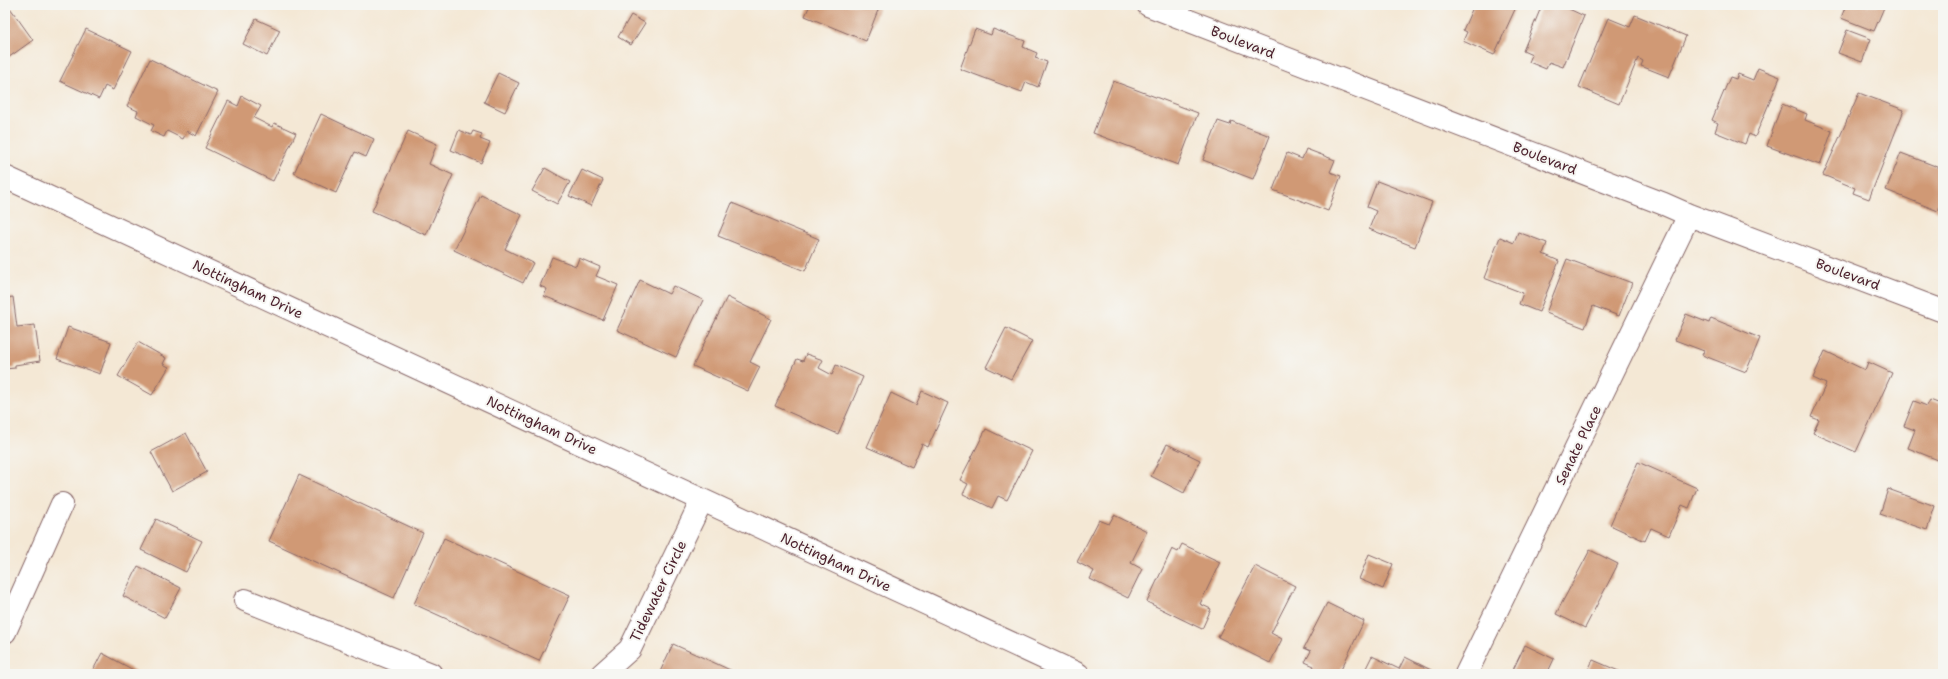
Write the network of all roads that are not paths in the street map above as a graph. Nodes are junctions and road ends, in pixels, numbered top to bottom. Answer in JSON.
{"nodes":[{"id":1,"x":1148,"y":5,"type":"edge"},
{"id":2,"x":5,"y":177,"type":"edge"},
{"id":3,"x":1689,"y":215,"type":"junction"},
{"id":4,"x":1943,"y":310,"type":"edge"},
{"id":5,"x":702,"y":500,"type":"junction"},
{"id":6,"x":62,"y":504,"type":"dead end"},
{"id":7,"x":245,"y":600,"type":"dead end"},
{"id":8,"x":5,"y":632,"type":"edge"},
{"id":9,"x":431,"y":674,"type":"edge"},
{"id":10,"x":602,"y":674,"type":"edge"},
{"id":11,"x":1078,"y":674,"type":"edge"},
{"id":12,"x":1466,"y":674,"type":"edge"}],
"edges":[{"from":1,"to":3,"type":"street","name":"Boulevard"},
{"from":2,"to":5,"type":"street","name":"Nottingham Drive"},
{"from":3,"to":4,"type":"street","name":"Boulevard"},
{"from":3,"to":12,"type":"street","name":"Senate Place"},
{"from":5,"to":10,"type":"street","name":"Tidewater Circle"},
{"from":5,"to":11,"type":"street","name":"Nottingham Drive"},
{"from":6,"to":8,"type":"street"},
{"from":7,"to":9,"type":"street"}]}
